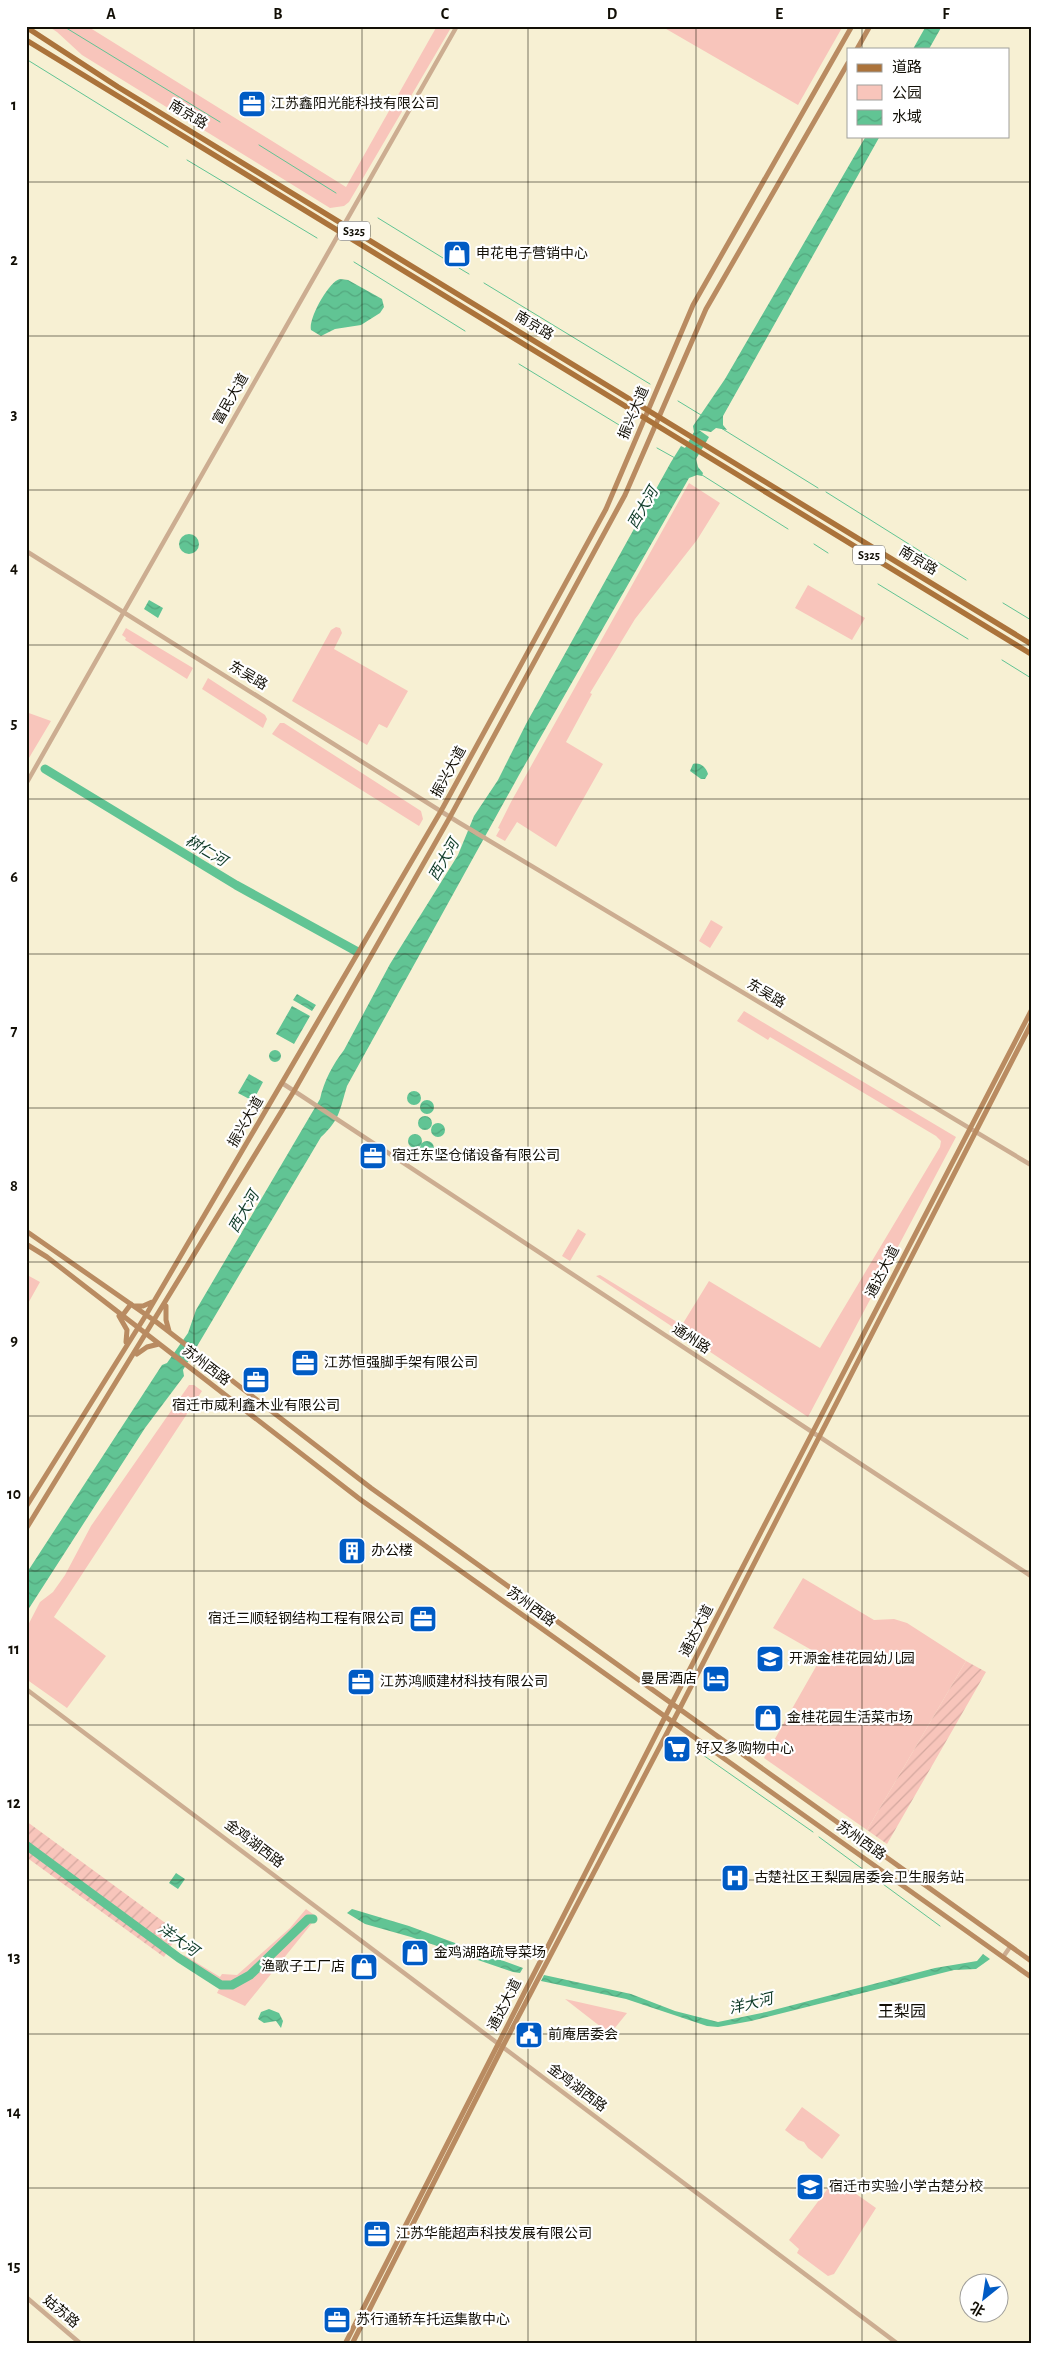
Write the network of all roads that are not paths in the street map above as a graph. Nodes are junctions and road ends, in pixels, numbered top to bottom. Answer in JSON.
{"nodes":[{"id":1,"x":457,"y":26,"type":"edge"},
{"id":2,"x":852,"y":26,"type":"edge"},
{"id":3,"x":870,"y":26,"type":"edge"},
{"id":4,"x":26,"y":27,"type":"edge"},
{"id":5,"x":26,"y":40,"type":"edge"},
{"id":6,"x":858,"y":48,"type":"edge"},
{"id":7,"x":847,"y":65,"type":"edge"},
{"id":8,"x":344,"y":225,"type":"junction"},
{"id":9,"x":340,"y":231,"type":"junction"},
{"id":10,"x":648,"y":409,"type":"junction"},
{"id":11,"x":659,"y":416,"type":"junction"},
{"id":12,"x":644,"y":418,"type":"junction"},
{"id":13,"x":655,"y":425,"type":"junction"},
{"id":14,"x":26,"y":550,"type":"edge"},
{"id":15,"x":123,"y":613,"type":"junction"},
{"id":16,"x":1031,"y":644,"type":"edge"},
{"id":17,"x":1031,"y":654,"type":"edge"},
{"id":18,"x":26,"y":784,"type":"edge"},
{"id":19,"x":440,"y":811,"type":"junction"},
{"id":20,"x":450,"y":817,"type":"junction"},
{"id":21,"x":1031,"y":1011,"type":"edge"},
{"id":22,"x":1031,"y":1024,"type":"edge"},
{"id":23,"x":282,"y":1083,"type":"junction"},
{"id":24,"x":294,"y":1091,"type":"junction"},
{"id":25,"x":973,"y":1130,"type":"junction"},
{"id":26,"x":1031,"y":1165,"type":"edge"},
{"id":27,"x":26,"y":1231,"type":"edge"},
{"id":28,"x":26,"y":1244,"type":"edge"},
{"id":29,"x":154,"y":1300,"type":"junction"},
{"id":30,"x":166,"y":1303,"type":"junction"},
{"id":31,"x":132,"y":1305,"type":"junction"},
{"id":32,"x":114,"y":1309,"type":"junction"},
{"id":33,"x":146,"y":1315,"type":"junction"},
{"id":34,"x":122,"y":1316,"type":"junction"},
{"id":35,"x":155,"y":1321,"type":"junction"},
{"id":36,"x":137,"y":1328,"type":"junction"},
{"id":37,"x":172,"y":1334,"type":"junction"},
{"id":38,"x":146,"y":1335,"type":"junction"},
{"id":39,"x":161,"y":1346,"type":"junction"},
{"id":40,"x":122,"y":1353,"type":"junction"},
{"id":41,"x":129,"y":1364,"type":"junction"},
{"id":42,"x":813,"y":1433,"type":"junction"},
{"id":43,"x":819,"y":1437,"type":"junction"},
{"id":44,"x":26,"y":1507,"type":"edge"},
{"id":45,"x":26,"y":1529,"type":"edge"},
{"id":46,"x":1031,"y":1576,"type":"edge"},
{"id":47,"x":26,"y":1689,"type":"edge"},
{"id":48,"x":672,"y":1704,"type":"junction"},
{"id":49,"x":679,"y":1710,"type":"junction"},
{"id":50,"x":665,"y":1717,"type":"junction"},
{"id":51,"x":672,"y":1722,"type":"junction"},
{"id":52,"x":1010,"y":1946,"type":"junction"},
{"id":53,"x":1003,"y":1957,"type":"junction"},
{"id":54,"x":1031,"y":1961,"type":"edge"},
{"id":55,"x":1031,"y":1977,"type":"edge"},
{"id":56,"x":501,"y":2044,"type":"junction"},
{"id":57,"x":26,"y":2297,"type":"edge"},
{"id":58,"x":81,"y":2344,"type":"edge"},
{"id":59,"x":345,"y":2344,"type":"edge"},
{"id":60,"x":352,"y":2344,"type":"edge"},
{"id":61,"x":898,"y":2344,"type":"edge"}],
"edges":[{"from":1,"to":8,"type":"street","name":"富民大道"},
{"from":2,"to":10,"type":"main road","name":"振兴大道"},
{"from":3,"to":6,"type":"main road"},
{"from":4,"to":8,"type":"main road","name":"南京路","number":"S325"},
{"from":5,"to":9,"type":"main road","name":"南京路","number":"S325"},
{"from":7,"to":11,"type":"main road","name":"振兴大道"},
{"from":8,"to":9,"type":"street","name":"富民大道"},
{"from":8,"to":10,"type":"main road","name":"南京路","number":"S325"},
{"from":9,"to":12,"type":"main road","name":"南京路","number":"S325"},
{"from":9,"to":15,"type":"street","name":"富民大道"},
{"from":10,"to":11,"type":"main road","name":"南京路","number":"S325"},
{"from":10,"to":12,"type":"main road","name":"振兴大道"},
{"from":11,"to":13,"type":"main road","name":"振兴大道"},
{"from":11,"to":16,"type":"main road","name":"南京路","number":"S325"},
{"from":12,"to":13,"type":"main road","name":"南京路","number":"S325"},
{"from":12,"to":19,"type":"main road","name":"振兴大道"},
{"from":13,"to":17,"type":"main road","name":"南京路","number":"S325"},
{"from":13,"to":20,"type":"main road","name":"振兴大道"},
{"from":14,"to":15,"type":"street","name":"东吴路"},
{"from":15,"to":18,"type":"street","name":"富民大道"},
{"from":15,"to":19,"type":"street","name":"东吴路"},
{"from":19,"to":20,"type":"street","name":"东吴路"},
{"from":19,"to":23,"type":"main road","name":"振兴大道"},
{"from":20,"to":24,"type":"main road","name":"振兴大道"},
{"from":20,"to":25,"type":"street","name":"东吴路"},
{"from":21,"to":25,"type":"main road","name":"通达大道"},
{"from":22,"to":25,"type":"main road","name":"通达大道"},
{"from":23,"to":24,"type":"street","name":"通州路"},
{"from":23,"to":29,"type":"main road","name":"振兴大道"},
{"from":24,"to":30,"type":"main road","name":"振兴大道"},
{"from":24,"to":42,"type":"street","name":"通州路"},
{"from":25,"to":26,"type":"street","name":"东吴路"},
{"from":25,"to":42,"type":"main road","name":"通达大道"},
{"from":25,"to":43,"type":"main road","name":"通达大道"},
{"from":27,"to":31,"type":"main road","name":"苏州西路"},
{"from":28,"to":32,"type":"main road","name":"苏州西路"},
{"from":29,"to":31,"type":"main road"},
{"from":29,"to":33,"type":"main road","name":"振兴大道"},
{"from":30,"to":35,"type":"main road","name":"振兴大道"},
{"from":30,"to":37,"type":"main road"},
{"from":31,"to":33,"type":"main road","name":"苏州西路"},
{"from":31,"to":34,"type":"main road"},
{"from":32,"to":34,"type":"main road","name":"苏州西路"},
{"from":32,"to":40,"type":"main road"},
{"from":33,"to":35,"type":"main road","name":"苏州西路"},
{"from":33,"to":36,"type":"main road","name":"振兴大道"},
{"from":34,"to":36,"type":"main road","name":"苏州西路"},
{"from":35,"to":37,"type":"main road","name":"苏州西路"},
{"from":35,"to":38,"type":"main road","name":"振兴大道"},
{"from":36,"to":38,"type":"main road","name":"苏州西路"},
{"from":36,"to":40,"type":"main road","name":"振兴大道"},
{"from":37,"to":48,"type":"main road","name":"苏州西路"},
{"from":38,"to":39,"type":"main road","name":"苏州西路"},
{"from":38,"to":41,"type":"main road","name":"振兴大道"},
{"from":39,"to":41,"type":"main road"},
{"from":39,"to":50,"type":"main road","name":"苏州西路"},
{"from":40,"to":44,"type":"main road","name":"振兴大道"},
{"from":41,"to":45,"type":"main road","name":"振兴大道"},
{"from":42,"to":43,"type":"street","name":"通州路"},
{"from":42,"to":48,"type":"main road","name":"通达大道"},
{"from":43,"to":46,"type":"street","name":"通州路"},
{"from":43,"to":49,"type":"main road","name":"通达大道"},
{"from":47,"to":56,"type":"street","name":"金鸡湖西路"},
{"from":48,"to":49,"type":"main road","name":"苏州西路"},
{"from":48,"to":50,"type":"main road","name":"通达大道"},
{"from":49,"to":51,"type":"main road","name":"通达大道"},
{"from":49,"to":52,"type":"main road","name":"苏州西路"},
{"from":50,"to":51,"type":"main road","name":"苏州西路"},
{"from":50,"to":56,"type":"main road","name":"通达大道"},
{"from":51,"to":53,"type":"main road","name":"苏州西路"},
{"from":51,"to":56,"type":"main road","name":"通达大道"},
{"from":52,"to":53,"type":"street"},
{"from":52,"to":54,"type":"main road","name":"苏州西路"},
{"from":53,"to":55,"type":"main road","name":"苏州西路"},
{"from":56,"to":59,"type":"main road","name":"通达大道"},
{"from":56,"to":60,"type":"main road","name":"通达大道"},
{"from":56,"to":61,"type":"street","name":"金鸡湖西路"},
{"from":57,"to":58,"type":"street","name":"姑苏路"}]}
